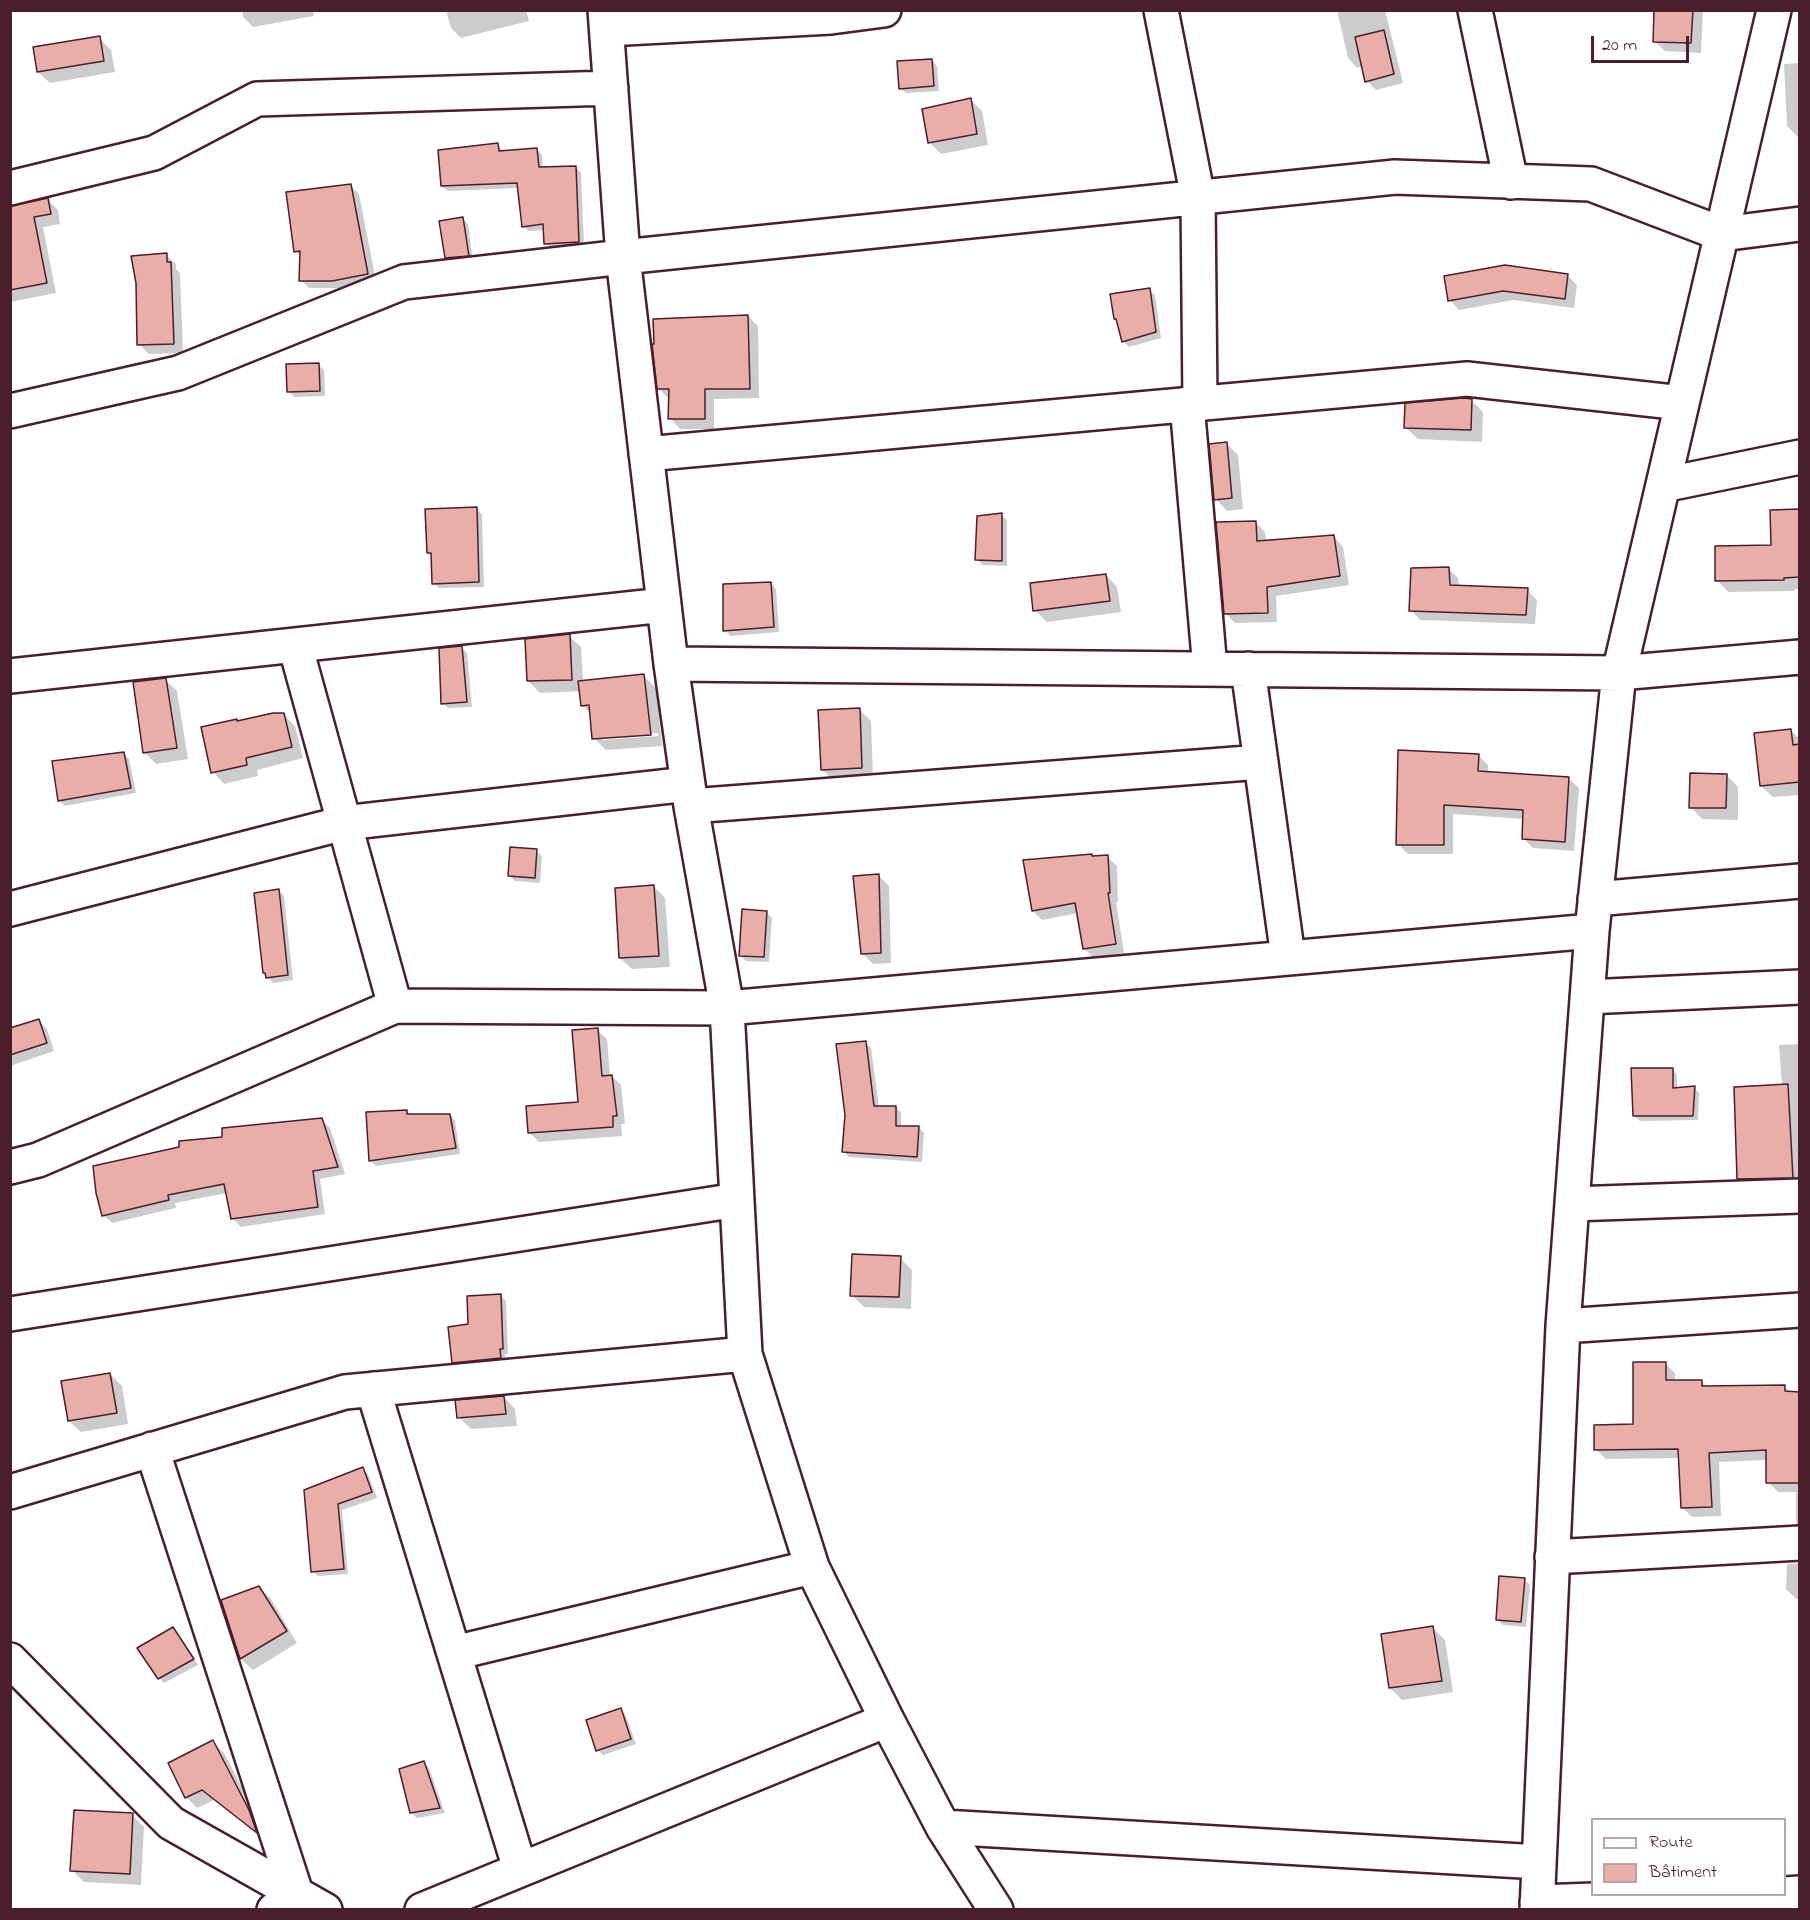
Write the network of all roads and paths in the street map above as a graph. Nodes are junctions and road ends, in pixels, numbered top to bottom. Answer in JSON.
{"nodes":[{"id":1,"x":884,"y":10,"type":"edge"},
{"id":2,"x":1161,"y":10,"type":"edge"},
{"id":3,"x":1475,"y":10,"type":"edge"},
{"id":4,"x":1774,"y":10,"type":"edge"},
{"id":5,"x":606,"y":20,"type":"edge"},
{"id":6,"x":611,"y":88,"type":"junction"},
{"id":7,"x":1511,"y":182,"type":"junction"},
{"id":8,"x":10,"y":188,"type":"edge"},
{"id":9,"x":1197,"y":198,"type":"junction"},
{"id":10,"x":1800,"y":224,"type":"edge"},
{"id":11,"x":1722,"y":234,"type":"junction"},
{"id":12,"x":623,"y":257,"type":"junction"},
{"id":13,"x":1682,"y":403,"type":"junction"},
{"id":14,"x":1194,"y":404,"type":"junction"},
{"id":15,"x":10,"y":411,"type":"edge"},
{"id":16,"x":646,"y":454,"type":"junction"},
{"id":17,"x":1800,"y":457,"type":"edge"},
{"id":18,"x":1663,"y":484,"type":"junction"},
{"id":19,"x":664,"y":605,"type":"junction"},
{"id":20,"x":295,"y":645,"type":"junction"},
{"id":21,"x":1800,"y":657,"type":"edge"},
{"id":22,"x":671,"y":664,"type":"junction"},
{"id":23,"x":1210,"y":669,"type":"junction"},
{"id":24,"x":1248,"y":669,"type":"junction"},
{"id":25,"x":1619,"y":673,"type":"junction"},
{"id":26,"x":10,"y":676,"type":"edge"},
{"id":27,"x":1261,"y":762,"type":"junction"},
{"id":28,"x":689,"y":795,"type":"junction"},
{"id":29,"x":344,"y":823,"type":"junction"},
{"id":30,"x":1800,"y":881,"type":"edge"},
{"id":31,"x":1595,"y":899,"type":"junction"},
{"id":32,"x":10,"y":909,"type":"edge"},
{"id":33,"x":1592,"y":931,"type":"junction"},
{"id":34,"x":1288,"y":957,"type":"junction"},
{"id":35,"x":1800,"y":987,"type":"edge"},
{"id":36,"x":1587,"y":997,"type":"junction"},
{"id":37,"x":394,"y":1006,"type":"junction"},
{"id":38,"x":727,"y":1008,"type":"junction"},
{"id":39,"x":10,"y":1167,"type":"edge"},
{"id":40,"x":1800,"y":1196,"type":"edge"},
{"id":41,"x":737,"y":1200,"type":"junction"},
{"id":42,"x":1572,"y":1204,"type":"junction"},
{"id":43,"x":1800,"y":1310,"type":"edge"},
{"id":44,"x":10,"y":1314,"type":"edge"},
{"id":45,"x":1563,"y":1326,"type":"junction"},
{"id":46,"x":745,"y":1354,"type":"junction"},
{"id":47,"x":373,"y":1389,"type":"junction"},
{"id":48,"x":152,"y":1449,"type":"junction"},
{"id":49,"x":10,"y":1492,"type":"edge"},
{"id":50,"x":1800,"y":1543,"type":"edge"},
{"id":51,"x":1552,"y":1557,"type":"junction"},
{"id":52,"x":812,"y":1567,"type":"junction"},
{"id":53,"x":454,"y":1653,"type":"junction"},
{"id":54,"x":10,"y":1660,"type":"edge"},
{"id":55,"x":887,"y":1720,"type":"junction"},
{"id":56,"x":944,"y":1827,"type":"junction"},
{"id":57,"x":1539,"y":1862,"type":"junction"},
{"id":58,"x":520,"y":1869,"type":"junction"},
{"id":59,"x":1728,"y":1896,"type":"edge"},
{"id":60,"x":285,"y":1901,"type":"edge"},
{"id":61,"x":1537,"y":1906,"type":"edge"},
{"id":62,"x":325,"y":1910,"type":"edge"},
{"id":63,"x":422,"y":1910,"type":"edge"},
{"id":64,"x":996,"y":1910,"type":"edge"}],
"edges":[{"from":1,"to":5,"type":"street"},
{"from":2,"to":9,"type":"street"},
{"from":3,"to":7,"type":"street"},
{"from":4,"to":11,"type":"street"},
{"from":5,"to":6,"type":"street"},
{"from":6,"to":8,"type":"street"},
{"from":6,"to":12,"type":"street"},
{"from":7,"to":9,"type":"street"},
{"from":7,"to":11,"type":"street"},
{"from":9,"to":12,"type":"street"},
{"from":9,"to":14,"type":"street"},
{"from":10,"to":11,"type":"street"},
{"from":11,"to":13,"type":"street"},
{"from":12,"to":15,"type":"street"},
{"from":12,"to":16,"type":"street"},
{"from":13,"to":14,"type":"street"},
{"from":13,"to":18,"type":"street"},
{"from":14,"to":16,"type":"street"},
{"from":14,"to":23,"type":"street"},
{"from":16,"to":19,"type":"street"},
{"from":17,"to":18,"type":"street"},
{"from":18,"to":25,"type":"street"},
{"from":19,"to":20,"type":"street"},
{"from":19,"to":22,"type":"street"},
{"from":20,"to":26,"type":"street"},
{"from":20,"to":29,"type":"street"},
{"from":21,"to":25,"type":"street"},
{"from":22,"to":23,"type":"street"},
{"from":22,"to":28,"type":"street"},
{"from":23,"to":24,"type":"street"},
{"from":24,"to":25,"type":"street"},
{"from":24,"to":27,"type":"street"},
{"from":25,"to":31,"type":"street"},
{"from":27,"to":28,"type":"street"},
{"from":27,"to":34,"type":"street"},
{"from":28,"to":29,"type":"street"},
{"from":28,"to":38,"type":"street"},
{"from":29,"to":32,"type":"street"},
{"from":29,"to":37,"type":"street"},
{"from":30,"to":31,"type":"street"},
{"from":31,"to":33,"type":"street"},
{"from":33,"to":34,"type":"street"},
{"from":33,"to":36,"type":"street"},
{"from":34,"to":38,"type":"street"},
{"from":35,"to":36,"type":"street"},
{"from":36,"to":42,"type":"street"},
{"from":37,"to":38,"type":"street"},
{"from":37,"to":39,"type":"street"},
{"from":38,"to":41,"type":"street"},
{"from":40,"to":42,"type":"street"},
{"from":41,"to":44,"type":"street"},
{"from":41,"to":46,"type":"street"},
{"from":42,"to":45,"type":"street"},
{"from":43,"to":45,"type":"street"},
{"from":45,"to":51,"type":"street"},
{"from":46,"to":47,"type":"street"},
{"from":46,"to":52,"type":"street"},
{"from":47,"to":48,"type":"street"},
{"from":47,"to":53,"type":"street"},
{"from":48,"to":49,"type":"street"},
{"from":48,"to":60,"type":"street"},
{"from":50,"to":51,"type":"street"},
{"from":51,"to":57,"type":"street"},
{"from":52,"to":53,"type":"street"},
{"from":52,"to":55,"type":"street"},
{"from":53,"to":58,"type":"street"},
{"from":54,"to":60,"type":"street"},
{"from":55,"to":56,"type":"street"},
{"from":55,"to":58,"type":"street"},
{"from":56,"to":57,"type":"street"},
{"from":56,"to":64,"type":"street"},
{"from":57,"to":61,"type":"street"},
{"from":58,"to":63,"type":"street"},
{"from":59,"to":61,"type":"street"},
{"from":60,"to":62,"type":"street"}]}
